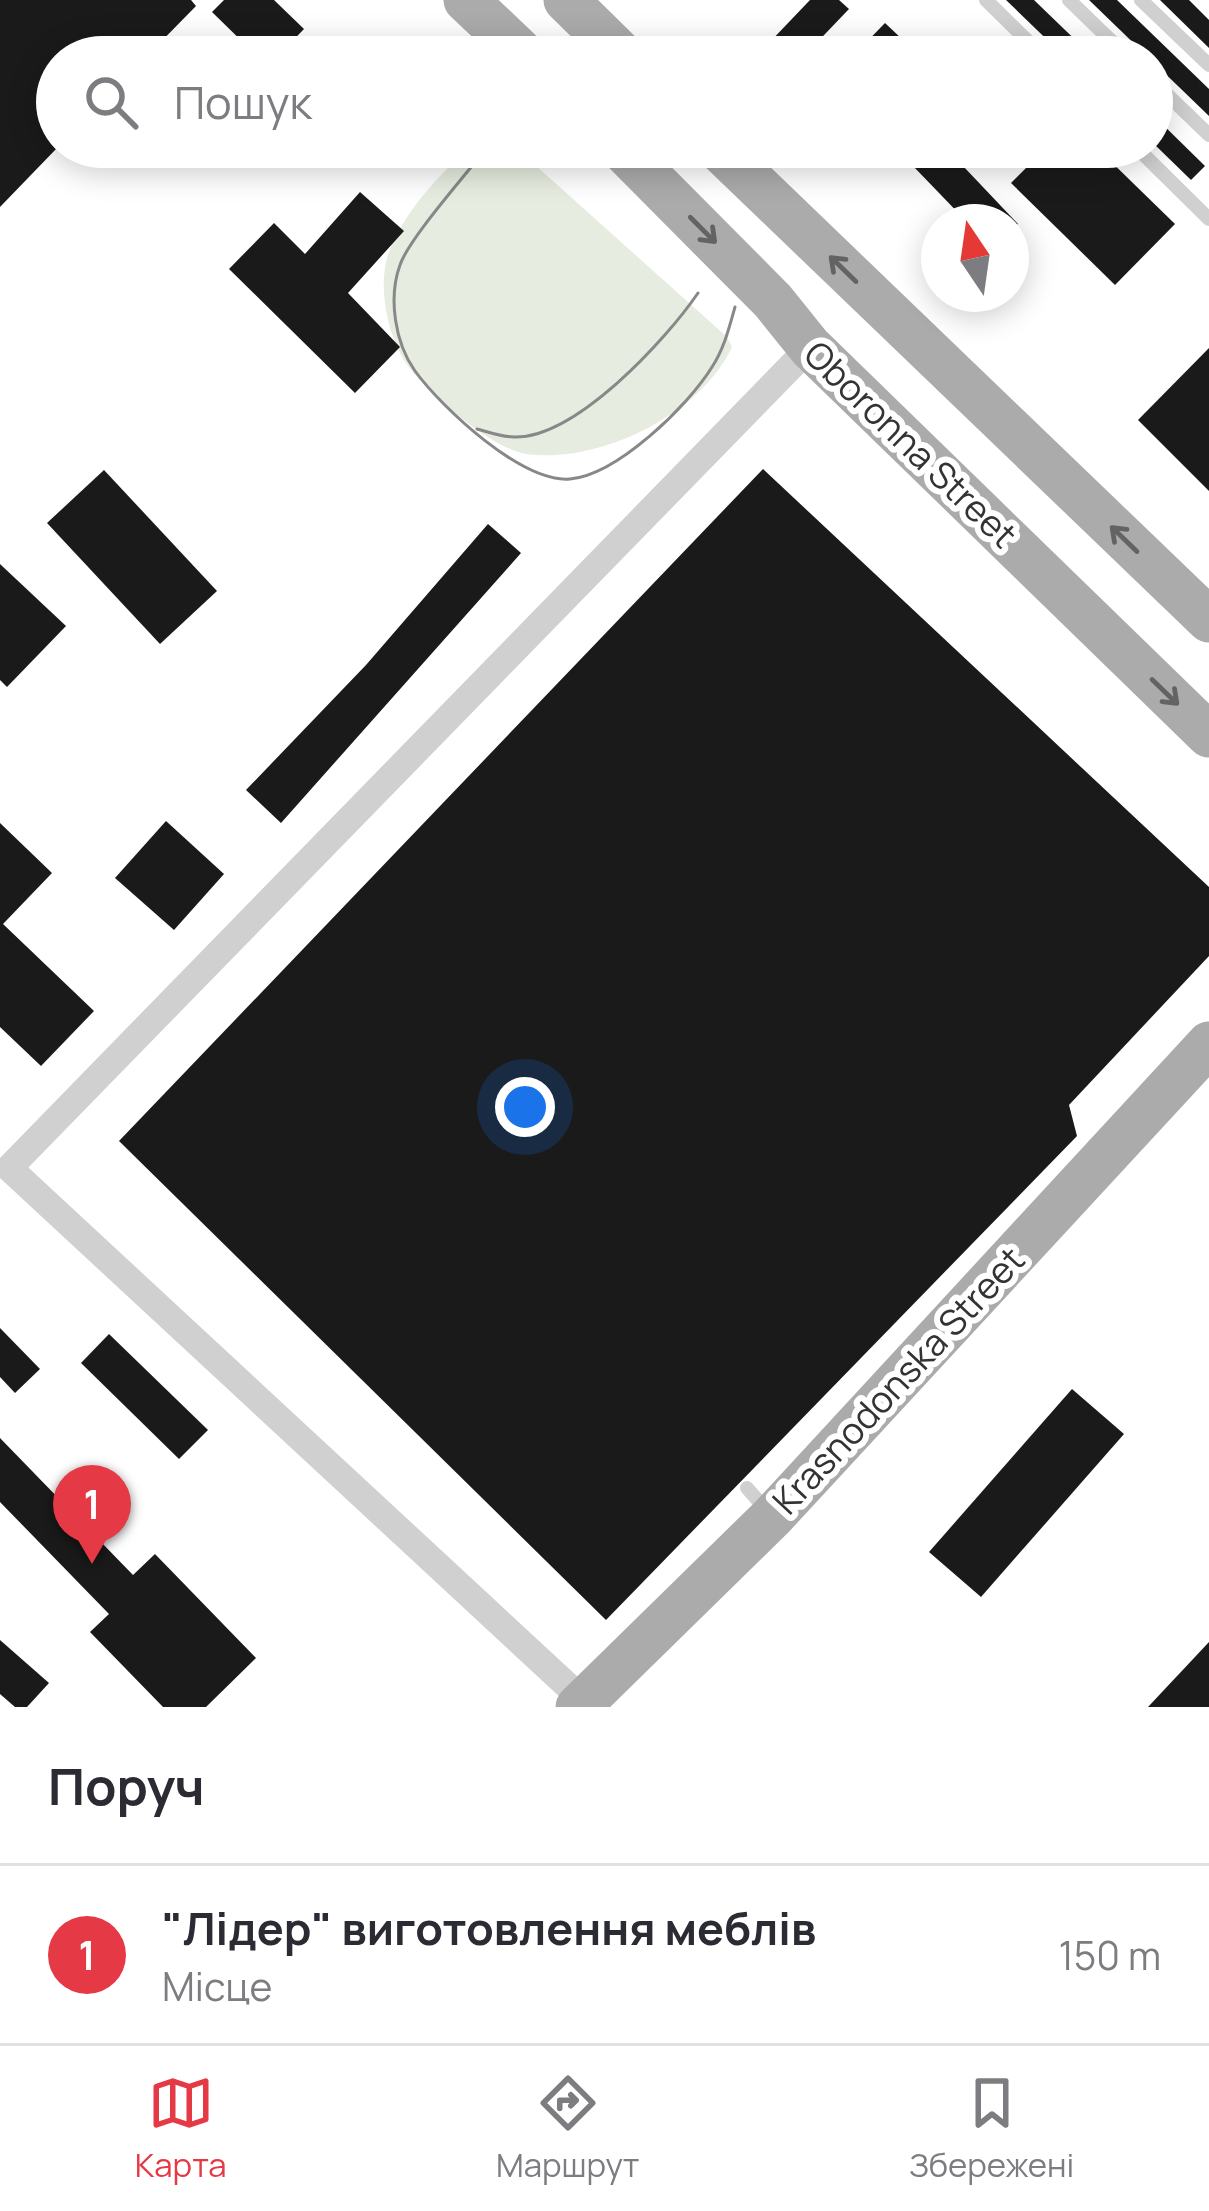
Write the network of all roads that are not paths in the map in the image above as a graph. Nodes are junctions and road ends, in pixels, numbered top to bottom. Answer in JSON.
{"nodes":[{"id":1,"x":466,"y":0,"type":"edge"},
{"id":2,"x":566,"y":0,"type":"edge"},
{"id":3,"x":986,"y":0,"type":"edge"},
{"id":4,"x":1069,"y":0,"type":"edge"},
{"id":5,"x":1141,"y":0,"type":"edge"},
{"id":6,"x":504,"y":36,"type":"edge"},
{"id":7,"x":603,"y":36,"type":"edge"},
{"id":8,"x":1023,"y":36,"type":"edge"},
{"id":9,"x":1106,"y":36,"type":"edge"},
{"id":10,"x":1209,"y":65,"type":"edge"},
{"id":11,"x":1173,"y":100,"type":"edge"},
{"id":12,"x":1209,"y":135,"type":"edge"},
{"id":13,"x":641,"y":168,"type":"edge"},
{"id":14,"x":739,"y":168,"type":"edge"},
{"id":15,"x":1157,"y":168,"type":"edge"},
{"id":16,"x":1209,"y":219,"type":"edge"},
{"id":17,"x":810,"y":347,"type":"junction"},
{"id":18,"x":1209,"y":620,"type":"edge"},
{"id":19,"x":1209,"y":734,"type":"edge"},
{"id":20,"x":1209,"y":1044,"type":"edge"},
{"id":21,"x":4,"y":1172,"type":"edge"},
{"id":22,"x":581,"y":1704,"type":"edge"}],
"edges":[{"from":1,"to":6,"type":"main road"},
{"from":2,"to":7,"type":"main road"},
{"from":3,"to":8,"type":"lane"},
{"from":4,"to":9,"type":"lane"},
{"from":5,"to":10,"type":"lane"},
{"from":11,"to":12,"type":"lane"},
{"from":13,"to":17,"type":"main road","name":"Oboronna Street","one_way":true},
{"from":18,"to":14,"type":"main road","one_way":true},
{"from":15,"to":16,"type":"lane"},
{"from":17,"to":19,"type":"main road","name":"Oboronna Street","one_way":true},
{"from":17,"to":21,"type":"street"},
{"from":20,"to":22,"type":"main road","name":"Krasnodonska Street"},
{"from":21,"to":22,"type":"street"}]}
